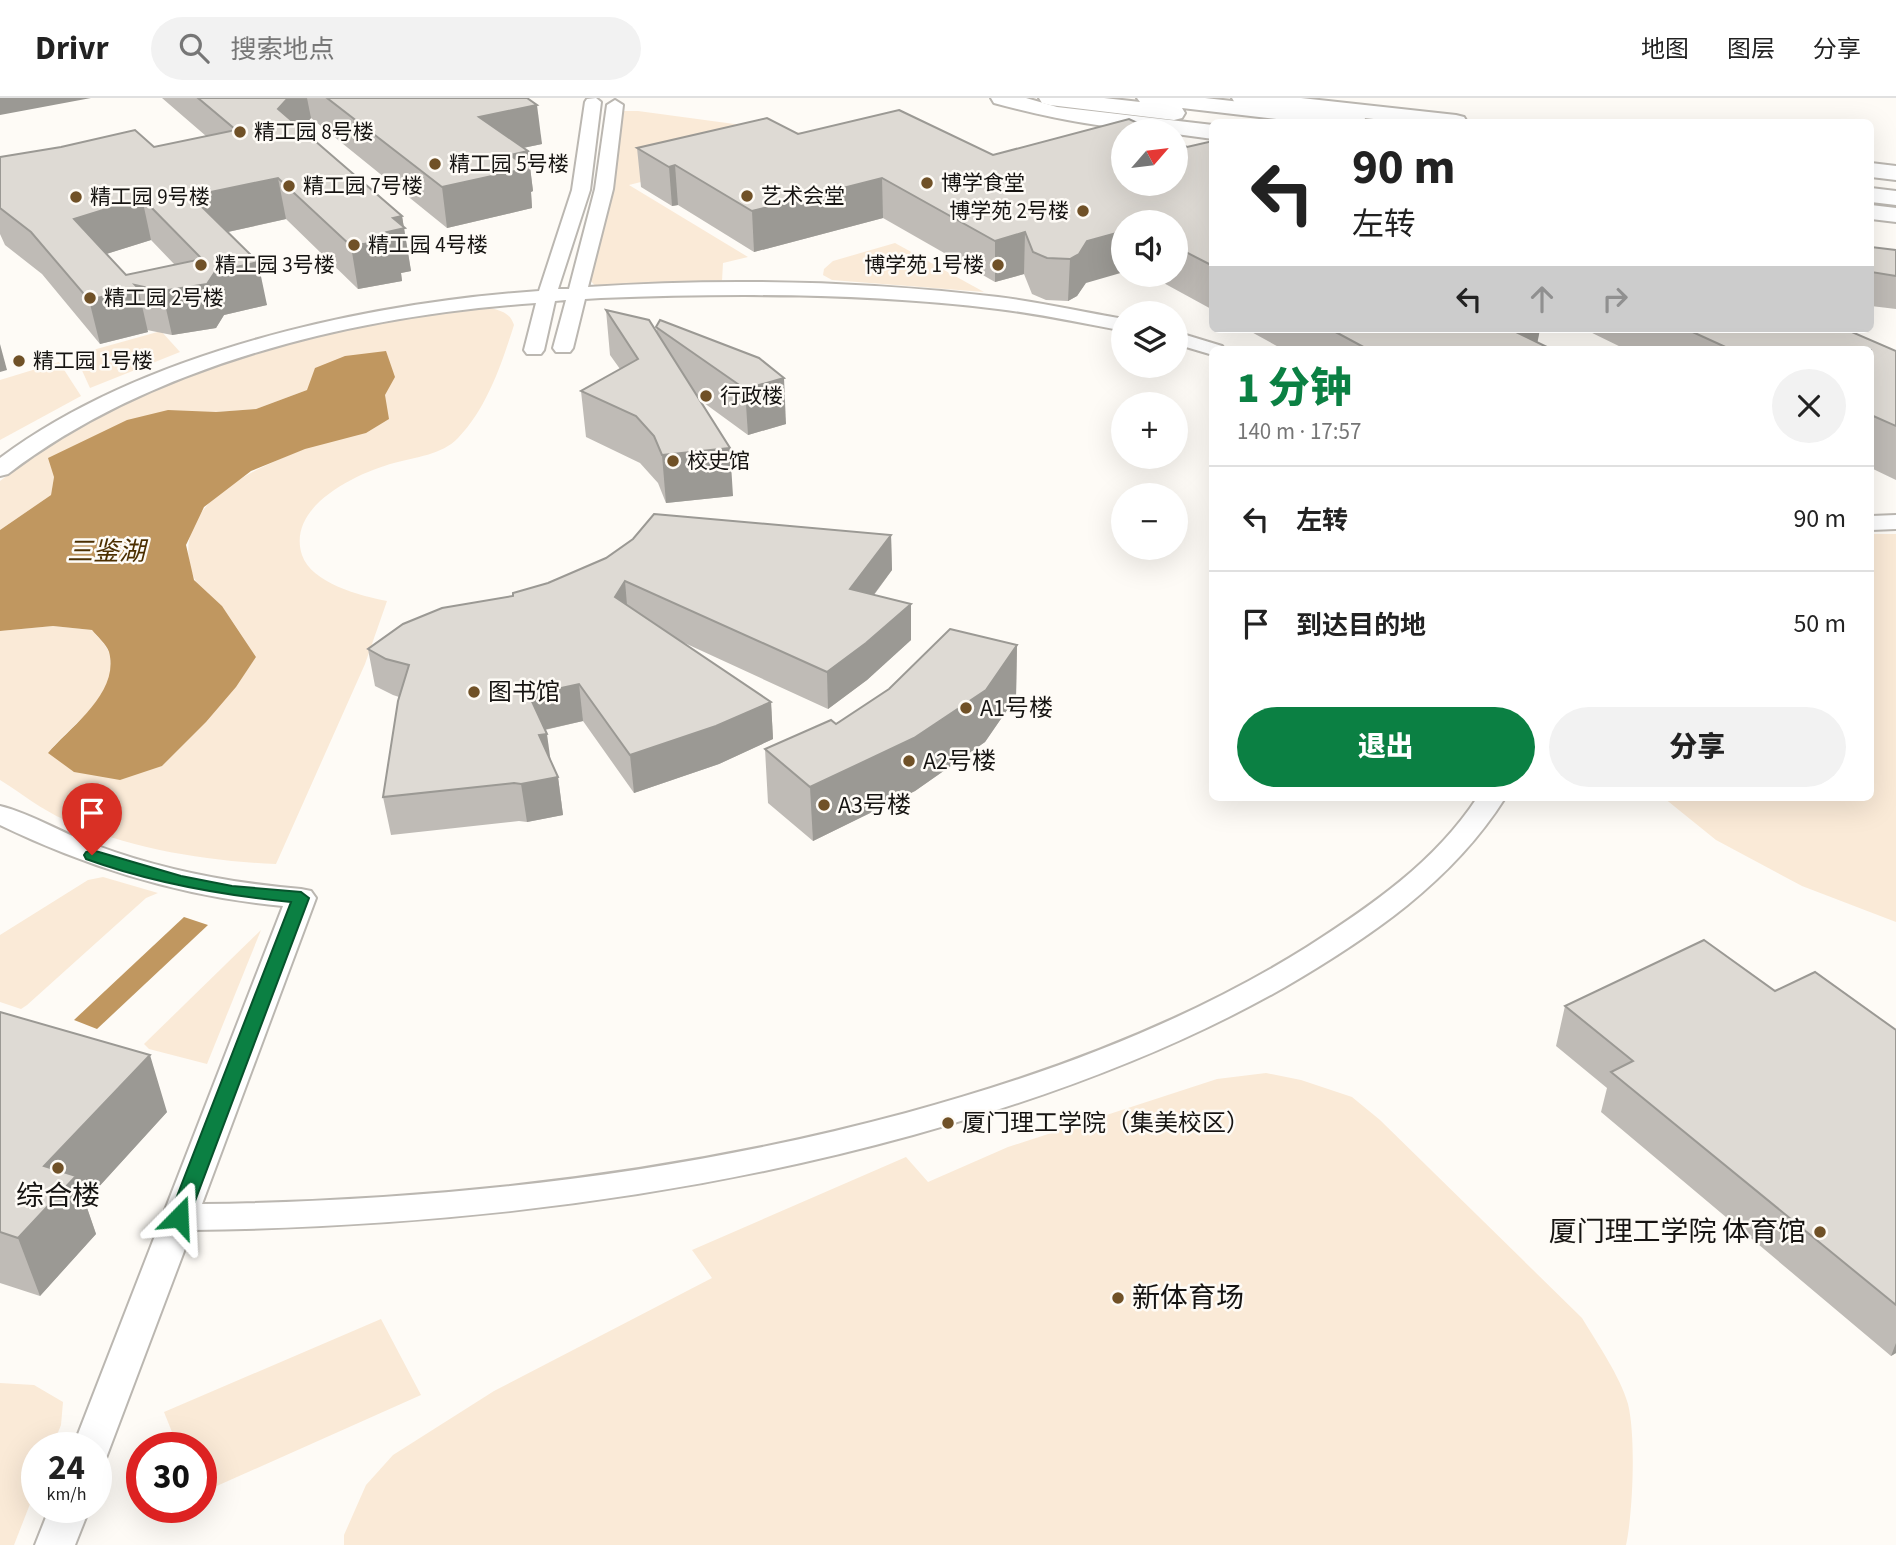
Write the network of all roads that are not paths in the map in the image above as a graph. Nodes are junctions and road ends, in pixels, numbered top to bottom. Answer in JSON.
{"nodes":[{"id":1,"x":1002,"y":98,"type":"edge"},
{"id":2,"x":1051,"y":98,"type":"edge"},
{"id":3,"x":1148,"y":98,"type":"edge"},
{"id":4,"x":1243,"y":98,"type":"edge"},
{"id":5,"x":593,"y":102,"type":"dead end"},
{"id":6,"x":615,"y":105,"type":"dead end"},
{"id":7,"x":1232,"y":119,"type":"edge"},
{"id":8,"x":1330,"y":119,"type":"edge"},
{"id":9,"x":1429,"y":119,"type":"edge"},
{"id":10,"x":1209,"y":132,"type":"edge"},
{"id":11,"x":1874,"y":170,"type":"edge"},
{"id":12,"x":1896,"y":173,"type":"edge"},
{"id":13,"x":1874,"y":183,"type":"edge"},
{"id":14,"x":1896,"y":186,"type":"edge"},
{"id":15,"x":1874,"y":195,"type":"edge"},
{"id":16,"x":1896,"y":198,"type":"edge"},
{"id":17,"x":1874,"y":212,"type":"edge"},
{"id":18,"x":1896,"y":215,"type":"edge"},
{"id":19,"x":576,"y":293,"type":"junction"},
{"id":20,"x":547,"y":295,"type":"junction"},
{"id":21,"x":1111,"y":323,"type":"edge"},
{"id":22,"x":1188,"y":342,"type":"edge"},
{"id":23,"x":563,"y":348,"type":"dead end"},
{"id":24,"x":1209,"y":348,"type":"edge"},
{"id":25,"x":534,"y":350,"type":"dead end"},
{"id":26,"x":6,"y":460,"type":"edge"},
{"id":27,"x":1896,"y":522,"type":"edge"},
{"id":28,"x":1874,"y":523,"type":"edge"},
{"id":29,"x":1490,"y":801,"type":"edge"},
{"id":30,"x":0,"y":814,"type":"edge"},
{"id":31,"x":179,"y":1217,"type":"junction"},
{"id":32,"x":98,"y":1432,"type":"edge"},
{"id":33,"x":63,"y":1523,"type":"edge"},
{"id":34,"x":55,"y":1545,"type":"edge"}],
"edges":[{"from":1,"to":10,"type":"main road"},
{"from":2,"to":7,"type":"main road"},
{"from":3,"to":8,"type":"main road"},
{"from":4,"to":9,"type":"main road"},
{"from":5,"to":20,"type":"street"},
{"from":6,"to":19,"type":"street"},
{"from":11,"to":12,"type":"main road"},
{"from":13,"to":14,"type":"main road"},
{"from":15,"to":16,"type":"main road"},
{"from":17,"to":18,"type":"main road"},
{"from":19,"to":20,"type":"street"},
{"from":19,"to":21,"type":"street"},
{"from":19,"to":23,"type":"street"},
{"from":20,"to":25,"type":"street"},
{"from":20,"to":26,"type":"street"},
{"from":22,"to":24,"type":"street"},
{"from":27,"to":28,"type":"street"},
{"from":29,"to":31,"type":"street"},
{"from":30,"to":31,"type":"street"},
{"from":31,"to":32,"type":"street"},
{"from":33,"to":34,"type":"street"}]}
